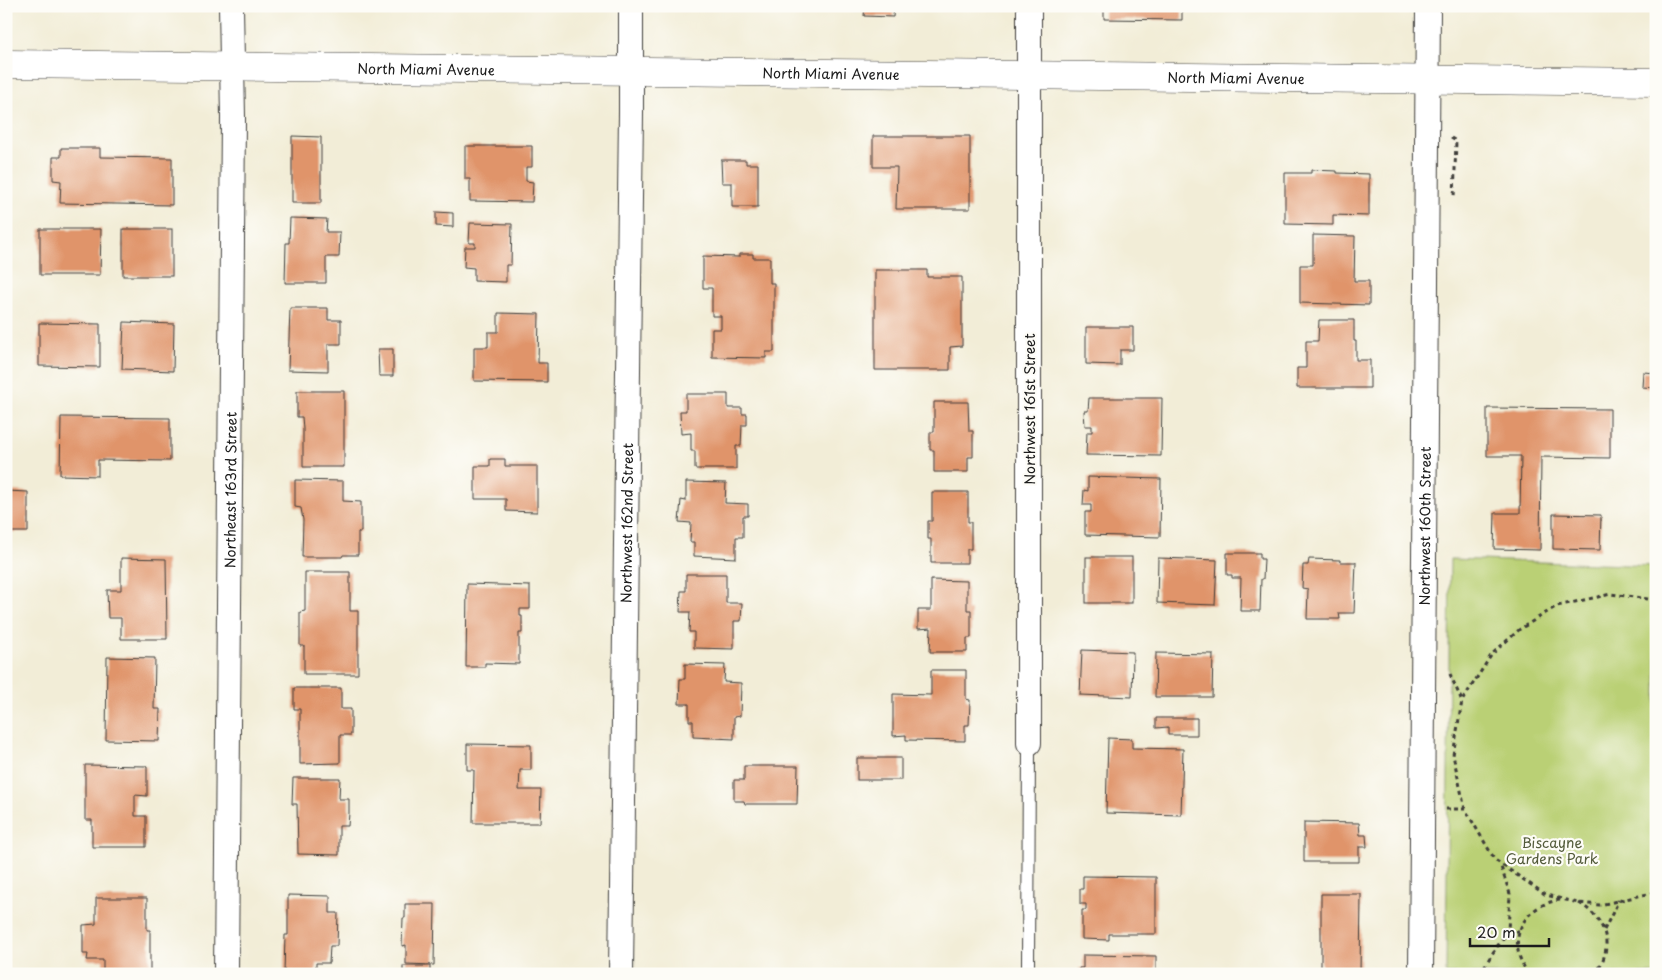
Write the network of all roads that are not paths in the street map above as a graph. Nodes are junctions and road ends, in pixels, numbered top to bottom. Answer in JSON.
{"nodes":[{"id":1,"x":230,"y":6,"type":"edge"},
{"id":2,"x":631,"y":6,"type":"edge"},
{"id":3,"x":1029,"y":6,"type":"edge"},
{"id":4,"x":1428,"y":6,"type":"edge"},
{"id":5,"x":6,"y":64,"type":"edge"},
{"id":6,"x":232,"y":66,"type":"junction"},
{"id":7,"x":631,"y":71,"type":"junction"},
{"id":8,"x":1029,"y":76,"type":"junction"},
{"id":9,"x":1428,"y":79,"type":"junction"},
{"id":10,"x":1656,"y":82,"type":"edge"},
{"id":11,"x":1030,"y":743,"type":"joint"},
{"id":12,"x":226,"y":974,"type":"edge"},
{"id":13,"x":621,"y":974,"type":"edge"},
{"id":14,"x":1028,"y":974,"type":"edge"},
{"id":15,"x":1421,"y":974,"type":"edge"}],
"edges":[{"from":1,"to":6,"type":"street","name":"Northeast 163rd Street"},
{"from":2,"to":7,"type":"street","name":"Northwest 162nd Street"},
{"from":3,"to":8,"type":"street","name":"Northwest 161st Street"},
{"from":4,"to":9,"type":"street","name":"Northwest 160th Street"},
{"from":5,"to":6,"type":"street","name":"North Miami Avenue"},
{"from":6,"to":7,"type":"street","name":"North Miami Avenue"},
{"from":6,"to":12,"type":"street","name":"Northeast 163rd Street"},
{"from":7,"to":8,"type":"street","name":"North Miami Avenue"},
{"from":7,"to":13,"type":"street","name":"Northwest 162nd Street"},
{"from":8,"to":9,"type":"street","name":"North Miami Avenue"},
{"from":8,"to":11,"type":"street","name":"Northwest 161st Street"},
{"from":9,"to":10,"type":"street","name":"North Miami Avenue"},
{"from":9,"to":15,"type":"street","name":"Northwest 160th Street"},
{"from":11,"to":14,"type":"lane"}]}
